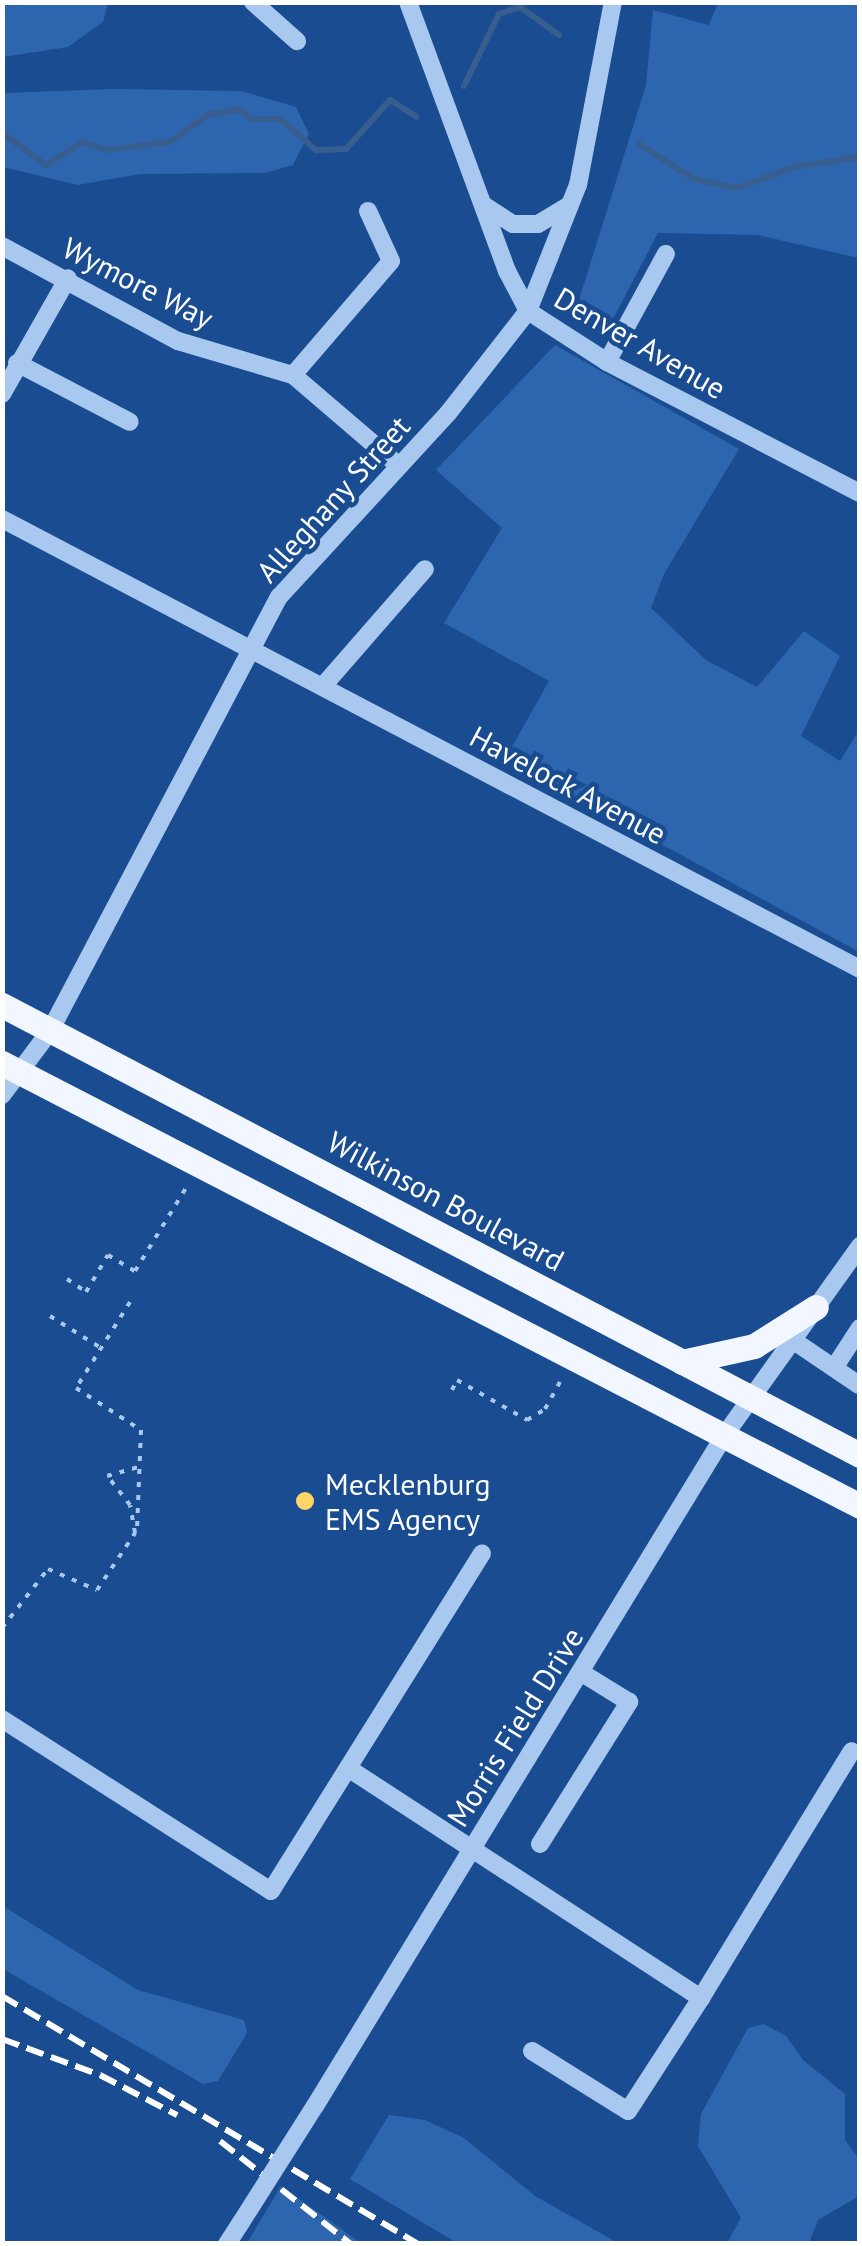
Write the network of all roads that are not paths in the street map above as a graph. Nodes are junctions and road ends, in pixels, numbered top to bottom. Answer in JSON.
{"nodes":[{"id":1,"x":253,"y":2,"type":"edge"},
{"id":2,"x":408,"y":2,"type":"edge"},
{"id":3,"x":613,"y":2,"type":"edge"},
{"id":4,"x":296,"y":40,"type":"dead end"},
{"id":5,"x":572,"y":203,"type":"junction"},
{"id":6,"x":485,"y":206,"type":"junction"},
{"id":7,"x":368,"y":212,"type":"dead end"},
{"id":8,"x":2,"y":246,"type":"edge"},
{"id":9,"x":666,"y":254,"type":"dead end"},
{"id":10,"x":68,"y":278,"type":"junction"},
{"id":11,"x":528,"y":311,"type":"junction"},
{"id":12,"x":607,"y":362,"type":"junction"},
{"id":13,"x":17,"y":363,"type":"junction"},
{"id":14,"x":292,"y":375,"type":"junction"},
{"id":15,"x":2,"y":394,"type":"edge"},
{"id":16,"x":130,"y":422,"type":"dead end"},
{"id":17,"x":397,"y":464,"type":"junction"},
{"id":18,"x":860,"y":493,"type":"edge"},
{"id":19,"x":2,"y":520,"type":"edge"},
{"id":20,"x":425,"y":569,"type":"dead end"},
{"id":21,"x":251,"y":648,"type":"junction"},
{"id":22,"x":323,"y":686,"type":"junction"},
{"id":23,"x":860,"y":969,"type":"edge"},
{"id":24,"x":2,"y":1006,"type":"edge"},
{"id":25,"x":50,"y":1030,"type":"junction"},
{"id":26,"x":10,"y":1067,"type":"edge"},
{"id":27,"x":2,"y":1094,"type":"edge"},
{"id":28,"x":860,"y":1246,"type":"edge"},
{"id":29,"x":852,"y":1272,"type":"edge"},
{"id":30,"x":816,"y":1307,"type":"junction"},
{"id":31,"x":860,"y":1328,"type":"edge"},
{"id":32,"x":794,"y":1341,"type":"junction"},
{"id":33,"x":682,"y":1362,"type":"junction"},
{"id":34,"x":834,"y":1368,"type":"junction"},
{"id":35,"x":859,"y":1385,"type":"edge"},
{"id":36,"x":755,"y":1399,"type":"junction"},
{"id":37,"x":724,"y":1436,"type":"junction"},
{"id":38,"x":860,"y":1455,"type":"edge"},
{"id":39,"x":860,"y":1506,"type":"edge"},
{"id":40,"x":482,"y":1553,"type":"dead end"},
{"id":41,"x":582,"y":1673,"type":"junction"},
{"id":42,"x":2,"y":1719,"type":"edge"},
{"id":43,"x":852,"y":1751,"type":"dead end"},
{"id":44,"x":351,"y":1770,"type":"junction"},
{"id":45,"x":540,"y":1844,"type":"dead end"},
{"id":46,"x":470,"y":1852,"type":"junction"},
{"id":47,"x":701,"y":1998,"type":"junction"},
{"id":48,"x":532,"y":2051,"type":"dead end"},
{"id":49,"x":227,"y":2244,"type":"edge"}],
"edges":[{"from":1,"to":4,"type":"street"},
{"from":2,"to":6,"type":"street","name":"Denver Avenue"},
{"from":3,"to":5,"type":"street","name":"Alleghany Street"},
{"from":5,"to":6,"type":"street"},
{"from":5,"to":11,"type":"street","name":"Alleghany Street"},
{"from":6,"to":11,"type":"street","name":"Denver Avenue"},
{"from":7,"to":14,"type":"street"},
{"from":8,"to":10,"type":"street","name":"Wymore Way"},
{"from":9,"to":12,"type":"street"},
{"from":10,"to":13,"type":"street"},
{"from":10,"to":14,"type":"street","name":"Wymore Way"},
{"from":11,"to":12,"type":"street","name":"Denver Avenue"},
{"from":11,"to":17,"type":"street","name":"Alleghany Street"},
{"from":12,"to":18,"type":"street","name":"Denver Avenue"},
{"from":13,"to":15,"type":"street"},
{"from":13,"to":16,"type":"street"},
{"from":14,"to":17,"type":"street","name":"Wymore Way"},
{"from":17,"to":21,"type":"street","name":"Alleghany Street"},
{"from":19,"to":21,"type":"street","name":"Havelock Avenue"},
{"from":20,"to":22,"type":"street"},
{"from":21,"to":22,"type":"street","name":"Havelock Avenue"},
{"from":21,"to":25,"type":"street","name":"Alleghany Street"},
{"from":22,"to":23,"type":"street","name":"Havelock Avenue"},
{"from":24,"to":25,"type":"main road","name":"Wilkinson Boulevard"},
{"from":25,"to":26,"type":"street","name":"Alleghany Street"},
{"from":25,"to":33,"type":"main road","name":"Wilkinson Boulevard"},
{"from":26,"to":27,"type":"street","name":"Alleghany Street"},
{"from":26,"to":37,"type":"main road"},
{"from":28,"to":29,"type":"street","name":"Morris Field Drive"},
{"from":29,"to":30,"type":"street","name":"Morris Field Drive"},
{"from":30,"to":32,"type":"street","name":"Morris Field Drive"},
{"from":30,"to":33,"type":"main road"},
{"from":31,"to":34,"type":"street"},
{"from":32,"to":34,"type":"street"},
{"from":32,"to":36,"type":"street","name":"Morris Field Drive"},
{"from":33,"to":36,"type":"main road","name":"Wilkinson Boulevard"},
{"from":34,"to":35,"type":"street"},
{"from":36,"to":37,"type":"street","name":"Morris Field Drive"},
{"from":36,"to":38,"type":"main road","name":"Wilkinson Boulevard"},
{"from":37,"to":39,"type":"main road"},
{"from":37,"to":41,"type":"street","name":"Morris Field Drive"},
{"from":40,"to":44,"type":"street"},
{"from":41,"to":45,"type":"street"},
{"from":41,"to":46,"type":"street","name":"Morris Field Drive"},
{"from":42,"to":44,"type":"street"},
{"from":43,"to":47,"type":"street"},
{"from":44,"to":46,"type":"street"},
{"from":46,"to":47,"type":"street"},
{"from":46,"to":49,"type":"street","name":"Morris Field Drive","bridge":true},
{"from":47,"to":48,"type":"street"}]}
